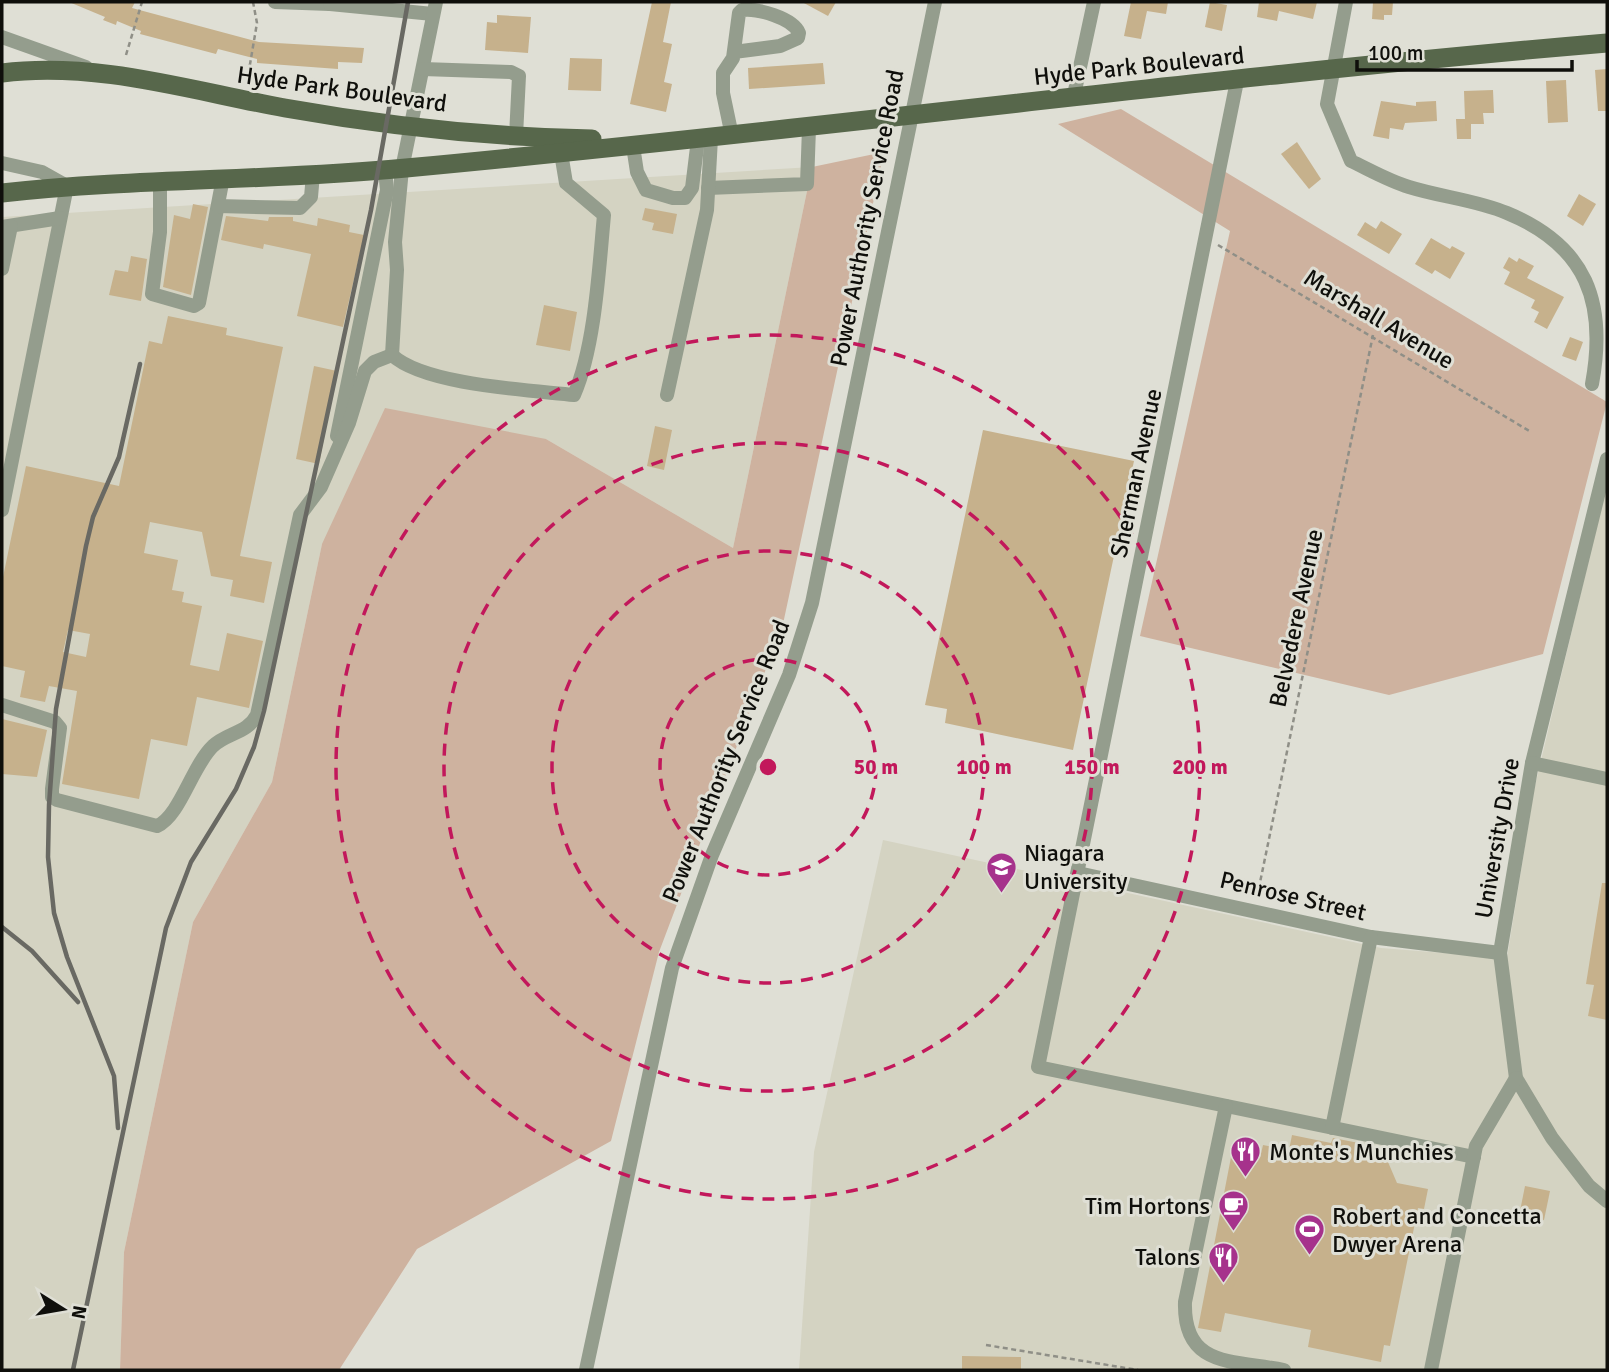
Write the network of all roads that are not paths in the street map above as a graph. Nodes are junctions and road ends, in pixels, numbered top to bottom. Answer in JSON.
{"nodes":[{"id":1,"x":275,"y":2,"type":"edge"},
{"id":2,"x":935,"y":2,"type":"edge"},
{"id":3,"x":1094,"y":2,"type":"edge"},
{"id":4,"x":1346,"y":2,"type":"edge"},
{"id":5,"x":330,"y":3,"type":"edge"},
{"id":6,"x":434,"y":8,"type":"edge"},
{"id":7,"x":2,"y":37,"type":"edge"},
{"id":8,"x":1607,"y":43,"type":"edge"},
{"id":9,"x":734,"y":52,"type":"junction"},
{"id":10,"x":423,"y":69,"type":"junction"},
{"id":11,"x":1332,"y":71,"type":"junction"},
{"id":12,"x":2,"y":73,"type":"edge"},
{"id":13,"x":103,"y":73,"type":"junction"},
{"id":14,"x":1237,"y":81,"type":"junction"},
{"id":15,"x":1074,"y":95,"type":"junction"},
{"id":16,"x":909,"y":118,"type":"junction"},
{"id":17,"x":412,"y":126,"type":"junction"},
{"id":18,"x":809,"y":128,"type":"junction"},
{"id":19,"x":516,"y":136,"type":"junction"},
{"id":20,"x":732,"y":136,"type":"junction"},
{"id":21,"x":705,"y":139,"type":"junction"},
{"id":22,"x":677,"y":141,"type":"junction"},
{"id":23,"x":633,"y":146,"type":"junction"},
{"id":24,"x":561,"y":153,"type":"junction"},
{"id":25,"x":2,"y":163,"type":"edge"},
{"id":26,"x":394,"y":169,"type":"junction"},
{"id":27,"x":313,"y":174,"type":"junction"},
{"id":28,"x":223,"y":178,"type":"junction"},
{"id":29,"x":160,"y":181,"type":"junction"},
{"id":30,"x":67,"y":186,"type":"junction"},
{"id":31,"x":708,"y":188,"type":"junction"},
{"id":32,"x":2,"y":193,"type":"edge"},
{"id":33,"x":218,"y":206,"type":"junction"},
{"id":34,"x":60,"y":218,"type":"junction"},
{"id":35,"x":6,"y":226,"type":"edge"},
{"id":36,"x":2,"y":269,"type":"edge"},
{"id":37,"x":393,"y":355,"type":"junction"},
{"id":38,"x":1592,"y":384,"type":"dead end"},
{"id":39,"x":667,"y":396,"type":"dead end"},
{"id":40,"x":339,"y":444,"type":"junction"},
{"id":41,"x":1607,"y":459,"type":"edge"},
{"id":42,"x":2,"y":510,"type":"edge"},
{"id":43,"x":2,"y":705,"type":"edge"},
{"id":44,"x":1532,"y":763,"type":"junction"},
{"id":45,"x":1607,"y":779,"type":"edge"},
{"id":46,"x":1078,"y":873,"type":"junction"},
{"id":47,"x":1371,"y":937,"type":"junction"},
{"id":48,"x":1500,"y":953,"type":"junction"},
{"id":49,"x":1516,"y":1078,"type":"junction"},
{"id":50,"x":1226,"y":1106,"type":"junction"},
{"id":51,"x":1332,"y":1128,"type":"junction"},
{"id":52,"x":1474,"y":1157,"type":"junction"},
{"id":53,"x":1607,"y":1201,"type":"edge"},
{"id":54,"x":586,"y":1370,"type":"edge"},
{"id":55,"x":1284,"y":1370,"type":"edge"},
{"id":56,"x":1431,"y":1370,"type":"edge"}],
"edges":[{"from":1,"to":5,"type":"street"},
{"from":2,"to":16,"type":"street","name":"Power Authority Service Road"},
{"from":3,"to":15,"type":"street"},
{"from":4,"to":11,"type":"street"},
{"from":5,"to":6,"type":"street"},
{"from":6,"to":10,"type":"street"},
{"from":7,"to":13,"type":"street"},
{"from":8,"to":11,"type":"main road","name":"Hyde Park Boulevard"},
{"from":9,"to":9,"type":"street"},
{"from":9,"to":20,"type":"street"},
{"from":10,"to":17,"type":"street"},
{"from":10,"to":19,"type":"street"},
{"from":11,"to":14,"type":"main road","name":"Hyde Park Boulevard"},
{"from":11,"to":38,"type":"street"},
{"from":12,"to":13,"type":"main road","name":"Hyde Park Boulevard"},
{"from":13,"to":17,"type":"main road","name":"Hyde Park Boulevard"},
{"from":14,"to":15,"type":"main road","name":"Hyde Park Boulevard"},
{"from":14,"to":46,"type":"street","name":"Sherman Avenue"},
{"from":15,"to":16,"type":"main road","name":"Hyde Park Boulevard"},
{"from":16,"to":18,"type":"main road","name":"Hyde Park Boulevard"},
{"from":16,"to":54,"type":"street","name":"Power Authority Service Road"},
{"from":17,"to":19,"type":"main road","name":"Hyde Park Boulevard"},
{"from":17,"to":26,"type":"street"},
{"from":18,"to":20,"type":"main road","name":"Hyde Park Boulevard"},
{"from":18,"to":31,"type":"street"},
{"from":19,"to":22,"type":"main road","name":"Hyde Park Boulevard"},
{"from":20,"to":21,"type":"main road","name":"Hyde Park Boulevard"},
{"from":21,"to":22,"type":"main road","name":"Hyde Park Boulevard"},
{"from":21,"to":23,"type":"street"},
{"from":21,"to":31,"type":"street"},
{"from":22,"to":23,"type":"main road","name":"Hyde Park Boulevard"},
{"from":23,"to":24,"type":"main road","name":"Hyde Park Boulevard"},
{"from":24,"to":26,"type":"main road","name":"Hyde Park Boulevard"},
{"from":24,"to":37,"type":"street"},
{"from":25,"to":30,"type":"street"},
{"from":26,"to":27,"type":"main road","name":"Hyde Park Boulevard"},
{"from":26,"to":37,"type":"street"},
{"from":26,"to":40,"type":"street"},
{"from":27,"to":28,"type":"main road","name":"Hyde Park Boulevard"},
{"from":27,"to":33,"type":"street"},
{"from":28,"to":29,"type":"main road","name":"Hyde Park Boulevard"},
{"from":28,"to":33,"type":"street"},
{"from":29,"to":30,"type":"main road","name":"Hyde Park Boulevard"},
{"from":29,"to":33,"type":"street"},
{"from":30,"to":32,"type":"main road","name":"Hyde Park Boulevard"},
{"from":30,"to":34,"type":"street"},
{"from":31,"to":39,"type":"street"},
{"from":34,"to":35,"type":"street"},
{"from":34,"to":42,"type":"street"},
{"from":35,"to":36,"type":"street"},
{"from":37,"to":40,"type":"street"},
{"from":40,"to":43,"type":"street"},
{"from":41,"to":44,"type":"street","name":"University Drive"},
{"from":44,"to":45,"type":"street"},
{"from":44,"to":48,"type":"street","name":"University Drive"},
{"from":46,"to":47,"type":"street","name":"Penrose Street"},
{"from":46,"to":50,"type":"street","name":"Sherman Avenue"},
{"from":47,"to":48,"type":"street","name":"Penrose Street"},
{"from":47,"to":51,"type":"street"},
{"from":48,"to":49,"type":"street","name":"University Drive"},
{"from":49,"to":52,"type":"street"},
{"from":49,"to":53,"type":"street","name":"University Drive"},
{"from":50,"to":51,"type":"street"},
{"from":50,"to":55,"type":"street"},
{"from":51,"to":52,"type":"street"},
{"from":52,"to":56,"type":"street"}]}
